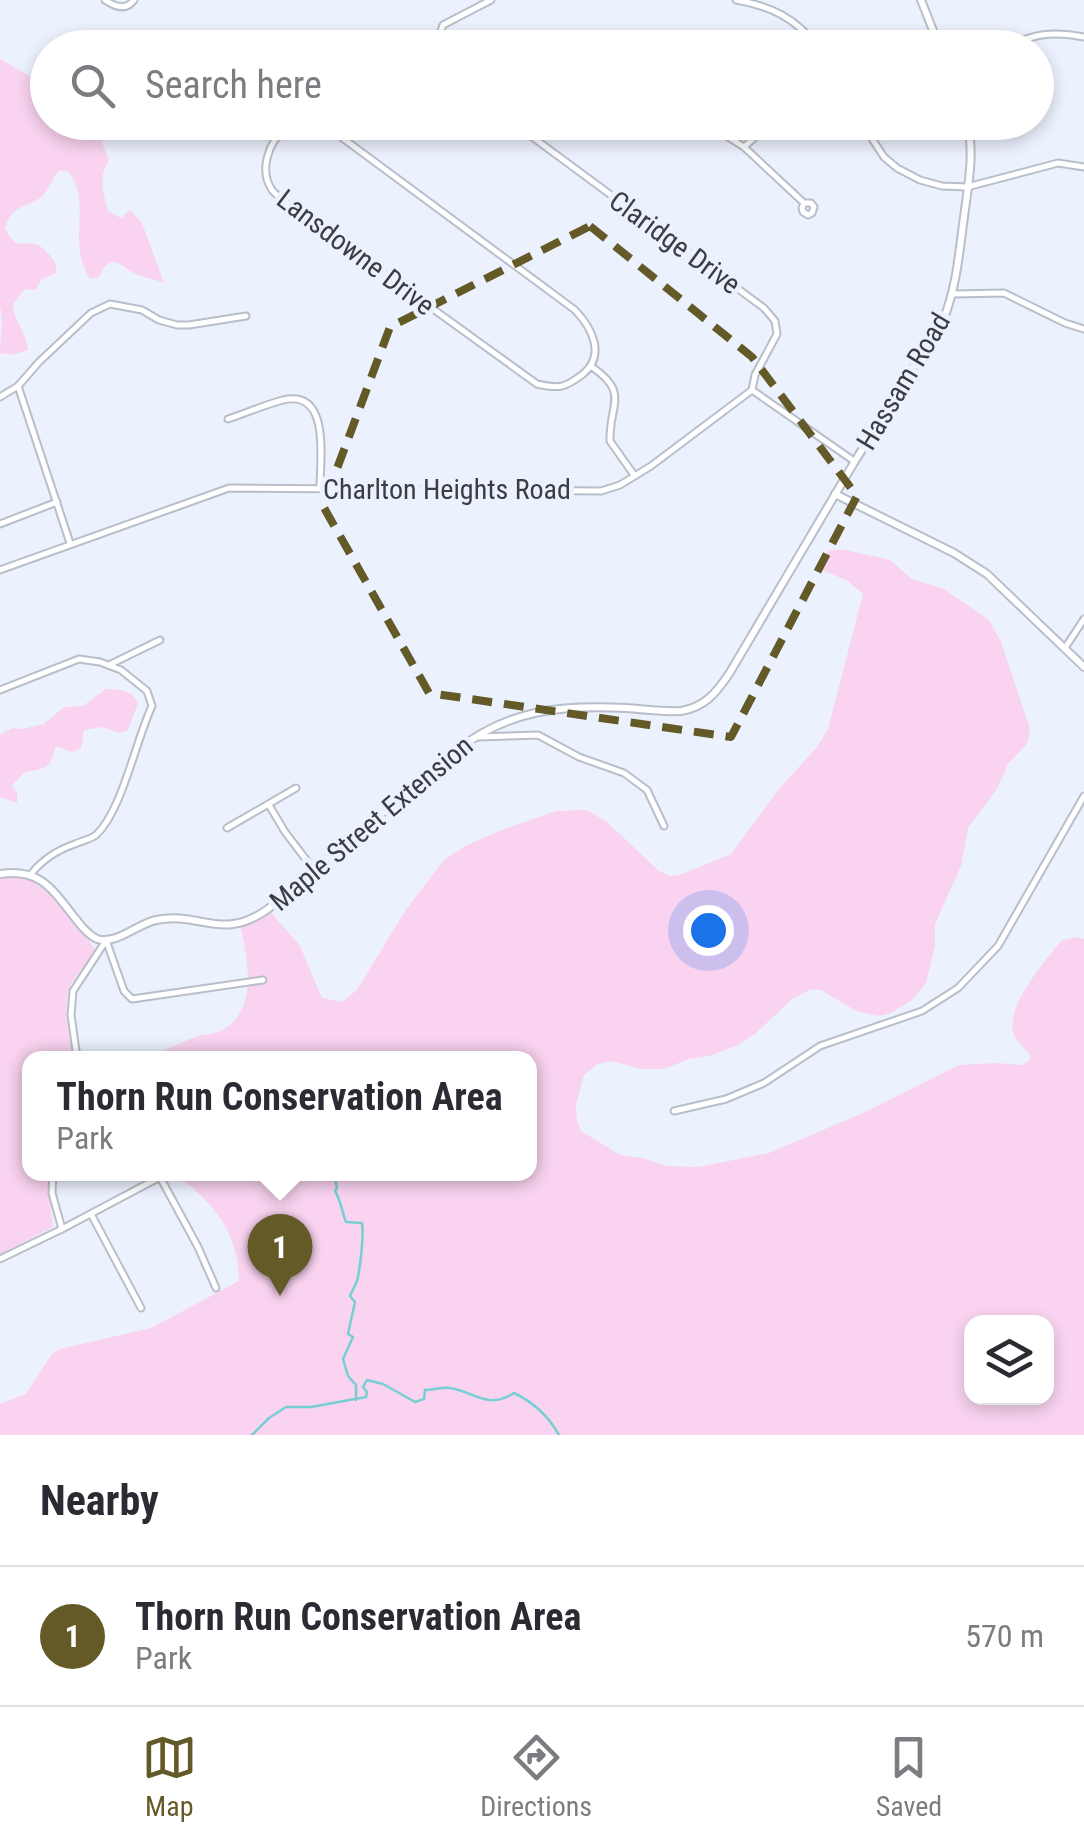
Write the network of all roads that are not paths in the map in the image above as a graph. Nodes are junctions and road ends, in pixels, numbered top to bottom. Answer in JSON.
{"nodes":[{"id":1,"x":105,"y":0,"type":"edge"},
{"id":2,"x":134,"y":0,"type":"edge"},
{"id":3,"x":491,"y":0,"type":"edge"},
{"id":4,"x":736,"y":0,"type":"edge"},
{"id":5,"x":922,"y":0,"type":"edge"},
{"id":6,"x":441,"y":30,"type":"edge"},
{"id":7,"x":803,"y":30,"type":"edge"},
{"id":8,"x":933,"y":30,"type":"edge"},
{"id":9,"x":1054,"y":33,"type":"edge"},
{"id":10,"x":1084,"y":37,"type":"edge"},
{"id":11,"x":275,"y":140,"type":"edge"},
{"id":12,"x":345,"y":140,"type":"edge"},
{"id":13,"x":536,"y":140,"type":"edge"},
{"id":14,"x":733,"y":140,"type":"edge"},
{"id":15,"x":752,"y":140,"type":"edge"},
{"id":16,"x":873,"y":140,"type":"edge"},
{"id":17,"x":970,"y":140,"type":"edge"},
{"id":18,"x":744,"y":147,"type":"junction"},
{"id":19,"x":1084,"y":167,"type":"edge"},
{"id":20,"x":968,"y":187,"type":"junction"},
{"id":21,"x":804,"y":204,"type":"dead end"},
{"id":22,"x":953,"y":294,"type":"junction"},
{"id":23,"x":246,"y":316,"type":"dead end"},
{"id":24,"x":1084,"y":330,"type":"edge"},
{"id":25,"x":592,"y":367,"type":"junction"},
{"id":26,"x":18,"y":386,"type":"junction"},
{"id":27,"x":752,"y":390,"type":"junction"},
{"id":28,"x":0,"y":397,"type":"edge"},
{"id":29,"x":228,"y":419,"type":"dead end"},
{"id":30,"x":855,"y":461,"type":"junction"},
{"id":31,"x":634,"y":475,"type":"junction"},
{"id":32,"x":320,"y":488,"type":"junction"},
{"id":33,"x":836,"y":494,"type":"junction"},
{"id":34,"x":57,"y":502,"type":"junction"},
{"id":35,"x":0,"y":524,"type":"edge"},
{"id":36,"x":70,"y":543,"type":"junction"},
{"id":37,"x":0,"y":570,"type":"edge"},
{"id":38,"x":1084,"y":619,"type":"edge"},
{"id":39,"x":160,"y":640,"type":"dead end"},
{"id":40,"x":1066,"y":648,"type":"junction"},
{"id":41,"x":108,"y":665,"type":"junction"},
{"id":42,"x":1084,"y":667,"type":"edge"},
{"id":43,"x":0,"y":690,"type":"edge"},
{"id":44,"x":474,"y":737,"type":"junction"},
{"id":45,"x":296,"y":788,"type":"dead end"},
{"id":46,"x":1084,"y":796,"type":"edge"},
{"id":47,"x":269,"y":805,"type":"junction"},
{"id":48,"x":664,"y":826,"type":"dead end"},
{"id":49,"x":227,"y":828,"type":"dead end"},
{"id":50,"x":314,"y":870,"type":"junction"},
{"id":51,"x":0,"y":874,"type":"edge"},
{"id":52,"x":30,"y":874,"type":"junction"},
{"id":53,"x":106,"y":940,"type":"junction"},
{"id":54,"x":262,"y":980,"type":"dead end"},
{"id":55,"x":77,"y":1051,"type":"edge"},
{"id":56,"x":674,"y":1111,"type":"dead end"},
{"id":57,"x":52,"y":1181,"type":"edge"},
{"id":58,"x":152,"y":1181,"type":"edge"},
{"id":59,"x":162,"y":1181,"type":"edge"},
{"id":60,"x":90,"y":1213,"type":"junction"},
{"id":61,"x":62,"y":1229,"type":"junction"},
{"id":62,"x":0,"y":1259,"type":"edge"},
{"id":63,"x":216,"y":1288,"type":"dead end"},
{"id":64,"x":142,"y":1308,"type":"dead end"}],
"edges":[{"from":1,"to":2,"type":"street"},
{"from":3,"to":6,"type":"street"},
{"from":4,"to":7,"type":"street"},
{"from":5,"to":8,"type":"street"},
{"from":9,"to":10,"type":"street"},
{"from":11,"to":25,"type":"street","name":"Lansdowne Drive"},
{"from":12,"to":25,"type":"street","name":"Lansdowne Drive"},
{"from":13,"to":27,"type":"street","name":"Claridge Drive"},
{"from":14,"to":18,"type":"street"},
{"from":15,"to":18,"type":"street"},
{"from":16,"to":20,"type":"street"},
{"from":17,"to":20,"type":"street","name":"Hassam Road"},
{"from":18,"to":21,"type":"street"},
{"from":19,"to":20,"type":"street"},
{"from":20,"to":22,"type":"street","name":"Hassam Road"},
{"from":22,"to":24,"type":"street"},
{"from":22,"to":30,"type":"street","name":"Hassam Road"},
{"from":23,"to":26,"type":"street"},
{"from":25,"to":31,"type":"street","name":"Lansdowne Drive"},
{"from":26,"to":28,"type":"street"},
{"from":26,"to":34,"type":"street"},
{"from":27,"to":30,"type":"street"},
{"from":27,"to":31,"type":"street","name":"Charlton Heights Road"},
{"from":29,"to":32,"type":"street"},
{"from":30,"to":33,"type":"street","name":"Hassam Road"},
{"from":31,"to":32,"type":"street","name":"Charlton Heights Road"},
{"from":32,"to":36,"type":"street","name":"Charlton Heights Road"},
{"from":33,"to":40,"type":"street"},
{"from":33,"to":44,"type":"street","name":"Maple Street Extension"},
{"from":34,"to":35,"type":"street"},
{"from":34,"to":36,"type":"street"},
{"from":36,"to":37,"type":"street","name":"Charlton Heights Road"},
{"from":38,"to":40,"type":"street"},
{"from":39,"to":41,"type":"street"},
{"from":40,"to":42,"type":"street"},
{"from":41,"to":43,"type":"street"},
{"from":41,"to":52,"type":"street"},
{"from":44,"to":48,"type":"street"},
{"from":44,"to":50,"type":"street","name":"Maple Street Extension"},
{"from":45,"to":47,"type":"street"},
{"from":46,"to":56,"type":"street"},
{"from":47,"to":49,"type":"street"},
{"from":47,"to":50,"type":"street"},
{"from":50,"to":53,"type":"street","name":"Maple Street Extension"},
{"from":51,"to":52,"type":"street"},
{"from":52,"to":53,"type":"street"},
{"from":53,"to":54,"type":"street"},
{"from":53,"to":55,"type":"street"},
{"from":57,"to":61,"type":"street"},
{"from":58,"to":60,"type":"street"},
{"from":59,"to":63,"type":"street"},
{"from":60,"to":61,"type":"street"},
{"from":60,"to":64,"type":"street"},
{"from":61,"to":62,"type":"street"}]}
